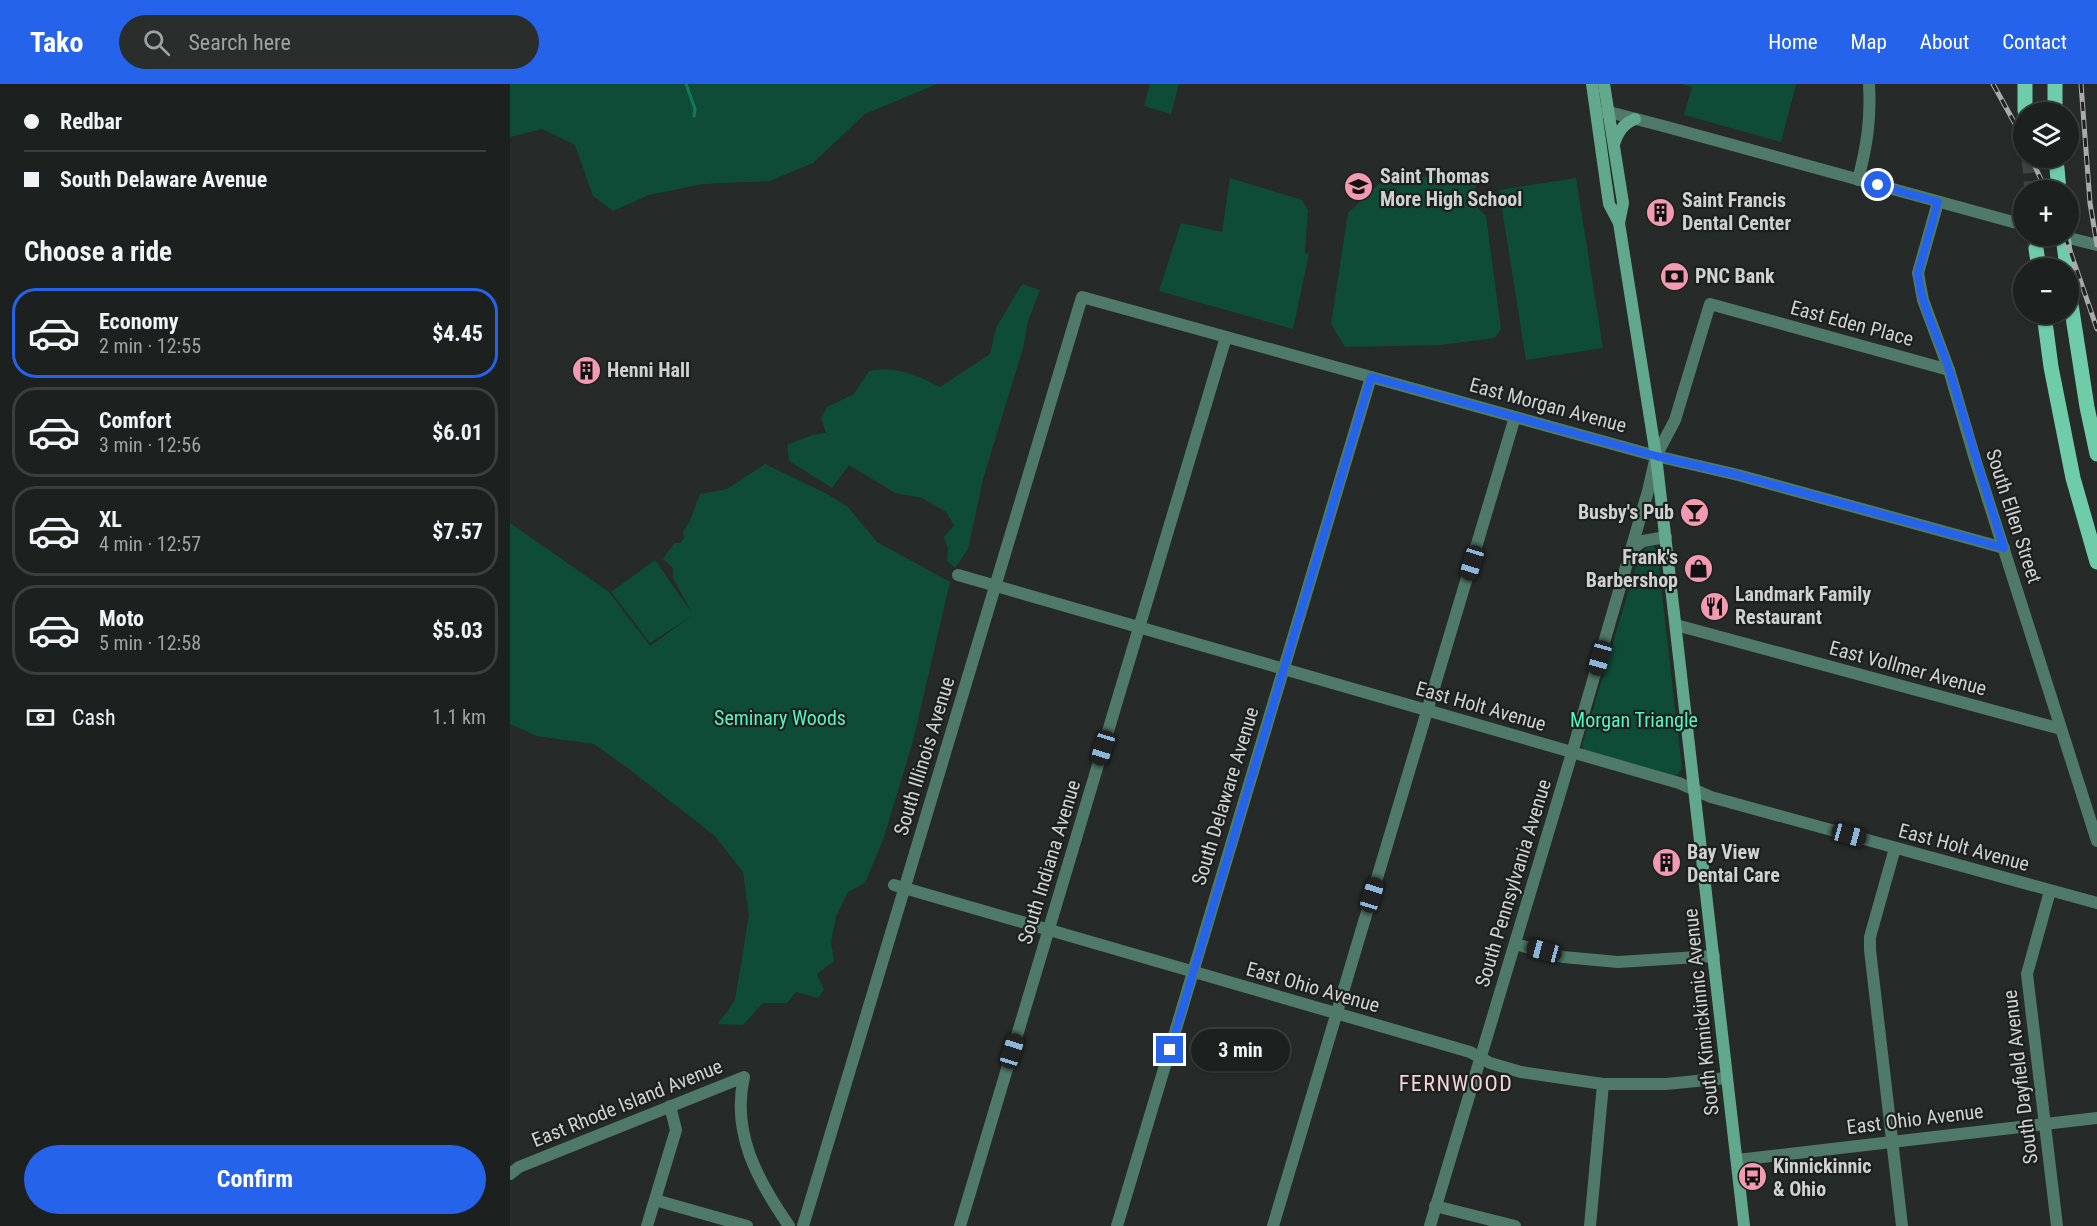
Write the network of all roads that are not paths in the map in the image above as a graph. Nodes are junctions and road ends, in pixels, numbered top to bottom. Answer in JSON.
{"nodes":[{"id":1,"x":1592,"y":84,"type":"edge"},
{"id":2,"x":1604,"y":84,"type":"edge"},
{"id":3,"x":1869,"y":84,"type":"edge"},
{"id":4,"x":2025,"y":84,"type":"edge"},
{"id":5,"x":2055,"y":84,"type":"edge"},
{"id":6,"x":2025,"y":102,"type":"edge"},
{"id":7,"x":2055,"y":102,"type":"edge"},
{"id":8,"x":1603,"y":113,"type":"junction"},
{"id":9,"x":1635,"y":119,"type":"junction"},
{"id":10,"x":1614,"y":145,"type":"junction"},
{"id":11,"x":1858,"y":180,"type":"junction"},
{"id":12,"x":1938,"y":202,"type":"junction"},
{"id":13,"x":2013,"y":222,"type":"edge"},
{"id":14,"x":1619,"y":223,"type":"junction"},
{"id":15,"x":2079,"y":241,"type":"edge"},
{"id":16,"x":2097,"y":246,"type":"edge"},
{"id":17,"x":2036,"y":249,"type":"tunnel mouth"},
{"id":18,"x":2037,"y":258,"type":"edge"},
{"id":19,"x":1082,"y":297,"type":"joint"},
{"id":20,"x":1710,"y":304,"type":"joint"},
{"id":21,"x":2045,"y":324,"type":"edge"},
{"id":22,"x":2074,"y":324,"type":"edge"},
{"id":23,"x":1226,"y":337,"type":"junction"},
{"id":24,"x":1949,"y":370,"type":"junction"},
{"id":25,"x":1371,"y":377,"type":"junction"},
{"id":26,"x":1515,"y":417,"type":"junction"},
{"id":27,"x":2097,"y":454,"type":"edge"},
{"id":28,"x":1656,"y":456,"type":"junction"},
{"id":29,"x":1666,"y":537,"type":"junction"},
{"id":30,"x":2004,"y":548,"type":"junction"},
{"id":31,"x":1631,"y":550,"type":"junction"},
{"id":32,"x":2097,"y":562,"type":"edge"},
{"id":33,"x":958,"y":575,"type":"dead end"},
{"id":34,"x":995,"y":587,"type":"junction"},
{"id":35,"x":1676,"y":625,"type":"junction"},
{"id":36,"x":1139,"y":628,"type":"junction"},
{"id":37,"x":1283,"y":670,"type":"junction"},
{"id":38,"x":1427,"y":711,"type":"junction"},
{"id":39,"x":2061,"y":729,"type":"junction"},
{"id":40,"x":1572,"y":753,"type":"junction"},
{"id":41,"x":1696,"y":791,"type":"junction"},
{"id":42,"x":2097,"y":841,"type":"edge"},
{"id":43,"x":1895,"y":848,"type":"junction"},
{"id":44,"x":899,"y":887,"type":"junction"},
{"id":45,"x":2050,"y":891,"type":"junction"},
{"id":46,"x":2097,"y":903,"type":"edge"},
{"id":47,"x":1048,"y":931,"type":"junction"},
{"id":48,"x":1515,"y":944,"type":"junction"},
{"id":49,"x":1714,"y":956,"type":"junction"},
{"id":50,"x":1193,"y":973,"type":"junction"},
{"id":51,"x":1337,"y":1014,"type":"junction"},
{"id":52,"x":1480,"y":1057,"type":"junction"},
{"id":53,"x":1727,"y":1078,"type":"junction"},
{"id":54,"x":1603,"y":1084,"type":"junction"},
{"id":55,"x":670,"y":1106,"type":"junction"},
{"id":56,"x":2097,"y":1118,"type":"edge"},
{"id":57,"x":2046,"y":1124,"type":"junction"},
{"id":58,"x":1893,"y":1140,"type":"junction"},
{"id":59,"x":1737,"y":1160,"type":"junction"},
{"id":60,"x":510,"y":1174,"type":"edge"},
{"id":61,"x":655,"y":1200,"type":"junction"},
{"id":62,"x":1436,"y":1206,"type":"junction"},
{"id":63,"x":647,"y":1226,"type":"edge"},
{"id":64,"x":747,"y":1226,"type":"edge"},
{"id":65,"x":789,"y":1226,"type":"edge"},
{"id":66,"x":803,"y":1226,"type":"edge"},
{"id":67,"x":960,"y":1226,"type":"edge"},
{"id":68,"x":1117,"y":1226,"type":"edge"},
{"id":69,"x":1273,"y":1226,"type":"edge"},
{"id":70,"x":1430,"y":1226,"type":"edge"},
{"id":71,"x":1515,"y":1226,"type":"edge"},
{"id":72,"x":1590,"y":1226,"type":"edge"},
{"id":73,"x":1744,"y":1226,"type":"edge"},
{"id":74,"x":1902,"y":1226,"type":"edge"},
{"id":75,"x":2057,"y":1226,"type":"edge"}],
"edges":[{"from":1,"to":8,"type":"main road","name":"South Kinnickinnic Avenue"},
{"from":2,"to":8,"type":"main road","name":"South Kinnickinnic Avenue"},
{"from":3,"to":11,"type":"street"},
{"from":4,"to":6,"type":"main road"},
{"from":5,"to":7,"type":"main road"},
{"from":8,"to":9,"type":"street"},
{"from":8,"to":10,"type":"main road","name":"South Kinnickinnic Avenue"},
{"from":8,"to":14,"type":"main road","name":"South Kinnickinnic Avenue"},
{"from":9,"to":10,"type":"main road"},
{"from":9,"to":11,"type":"street"},
{"from":10,"to":14,"type":"main road","name":"South Kinnickinnic Avenue"},
{"from":11,"to":12,"type":"street"},
{"from":12,"to":13,"type":"street"},
{"from":12,"to":24,"type":"street","name":"South Ellen Street"},
{"from":14,"to":28,"type":"main road","name":"South Kinnickinnic Avenue"},
{"from":15,"to":16,"type":"street"},
{"from":17,"to":18,"type":"main road"},
{"from":19,"to":23,"type":"street","name":"East Morgan Avenue"},
{"from":19,"to":34,"type":"street","name":"South Illinois Avenue"},
{"from":20,"to":24,"type":"street","name":"East Eden Place"},
{"from":20,"to":28,"type":"street","name":"South Pennsylvania Avenue"},
{"from":21,"to":32,"type":"main road"},
{"from":22,"to":27,"type":"main road"},
{"from":23,"to":25,"type":"street","name":"East Morgan Avenue"},
{"from":23,"to":36,"type":"street","name":"South Indiana Avenue"},
{"from":24,"to":30,"type":"street","name":"South Ellen Street"},
{"from":25,"to":26,"type":"street","name":"East Morgan Avenue"},
{"from":25,"to":37,"type":"street","name":"South Delaware Avenue"},
{"from":26,"to":28,"type":"street","name":"East Morgan Avenue"},
{"from":26,"to":38,"type":"street"},
{"from":28,"to":29,"type":"main road","name":"South Kinnickinnic Avenue"},
{"from":28,"to":30,"type":"street","name":"East Morgan Avenue"},
{"from":28,"to":31,"type":"street","name":"South Pennsylvania Avenue"},
{"from":29,"to":31,"type":"street"},
{"from":29,"to":35,"type":"main road","name":"South Kinnickinnic Avenue"},
{"from":30,"to":39,"type":"street","name":"South Ellen Street"},
{"from":31,"to":40,"type":"street","name":"South Pennsylvania Avenue"},
{"from":33,"to":34,"type":"street","name":"East Holt Avenue"},
{"from":34,"to":36,"type":"street","name":"East Holt Avenue"},
{"from":34,"to":44,"type":"street","name":"South Illinois Avenue"},
{"from":35,"to":39,"type":"street","name":"East Vollmer Avenue"},
{"from":35,"to":41,"type":"main road","name":"South Kinnickinnic Avenue"},
{"from":36,"to":37,"type":"street","name":"East Holt Avenue"},
{"from":36,"to":47,"type":"street","name":"South Indiana Avenue"},
{"from":37,"to":38,"type":"street","name":"East Holt Avenue"},
{"from":37,"to":50,"type":"street","name":"South Delaware Avenue"},
{"from":38,"to":40,"type":"street","name":"East Holt Avenue"},
{"from":38,"to":51,"type":"street"},
{"from":39,"to":42,"type":"street","name":"South Ellen Street"},
{"from":40,"to":41,"type":"street","name":"East Holt Avenue"},
{"from":40,"to":48,"type":"street","name":"South Pennsylvania Avenue"},
{"from":41,"to":43,"type":"street","name":"East Holt Avenue"},
{"from":41,"to":49,"type":"main road","name":"South Kinnickinnic Avenue"},
{"from":43,"to":45,"type":"street","name":"East Holt Avenue"},
{"from":43,"to":58,"type":"street"},
{"from":44,"to":47,"type":"street","name":"East Ohio Avenue"},
{"from":44,"to":66,"type":"street","name":"South Illinois Avenue"},
{"from":45,"to":46,"type":"street","name":"East Holt Avenue"},
{"from":45,"to":57,"type":"street","name":"South Dayfield Avenue"},
{"from":47,"to":50,"type":"street","name":"East Ohio Avenue"},
{"from":47,"to":67,"type":"street","name":"South Indiana Avenue"},
{"from":48,"to":49,"type":"street"},
{"from":48,"to":52,"type":"street","name":"South Pennsylvania Avenue"},
{"from":49,"to":53,"type":"main road","name":"South Kinnickinnic Avenue"},
{"from":50,"to":51,"type":"street","name":"East Ohio Avenue"},
{"from":50,"to":68,"type":"street","name":"South Delaware Avenue"},
{"from":51,"to":52,"type":"street","name":"East Ohio Avenue"},
{"from":51,"to":69,"type":"street"},
{"from":52,"to":54,"type":"street","name":"East Ohio Avenue"},
{"from":52,"to":62,"type":"street","name":"South Pennsylvania Avenue"},
{"from":53,"to":54,"type":"street","name":"East Ohio Avenue"},
{"from":53,"to":59,"type":"main road","name":"South Kinnickinnic Avenue"},
{"from":54,"to":72,"type":"street"},
{"from":55,"to":60,"type":"street","name":"East Rhode Island Avenue"},
{"from":55,"to":61,"type":"street"},
{"from":55,"to":65,"type":"street","name":"East Rhode Island Avenue"},
{"from":56,"to":57,"type":"street","name":"East Ohio Avenue"},
{"from":57,"to":58,"type":"street","name":"East Ohio Avenue"},
{"from":57,"to":75,"type":"street","name":"South Dayfield Avenue"},
{"from":58,"to":59,"type":"street","name":"East Ohio Avenue"},
{"from":58,"to":74,"type":"street"},
{"from":59,"to":73,"type":"main road","name":"South Kinnickinnic Avenue"},
{"from":61,"to":63,"type":"street"},
{"from":61,"to":64,"type":"street"},
{"from":62,"to":70,"type":"street","name":"South Pennsylvania Avenue"},
{"from":62,"to":71,"type":"street"}]}
